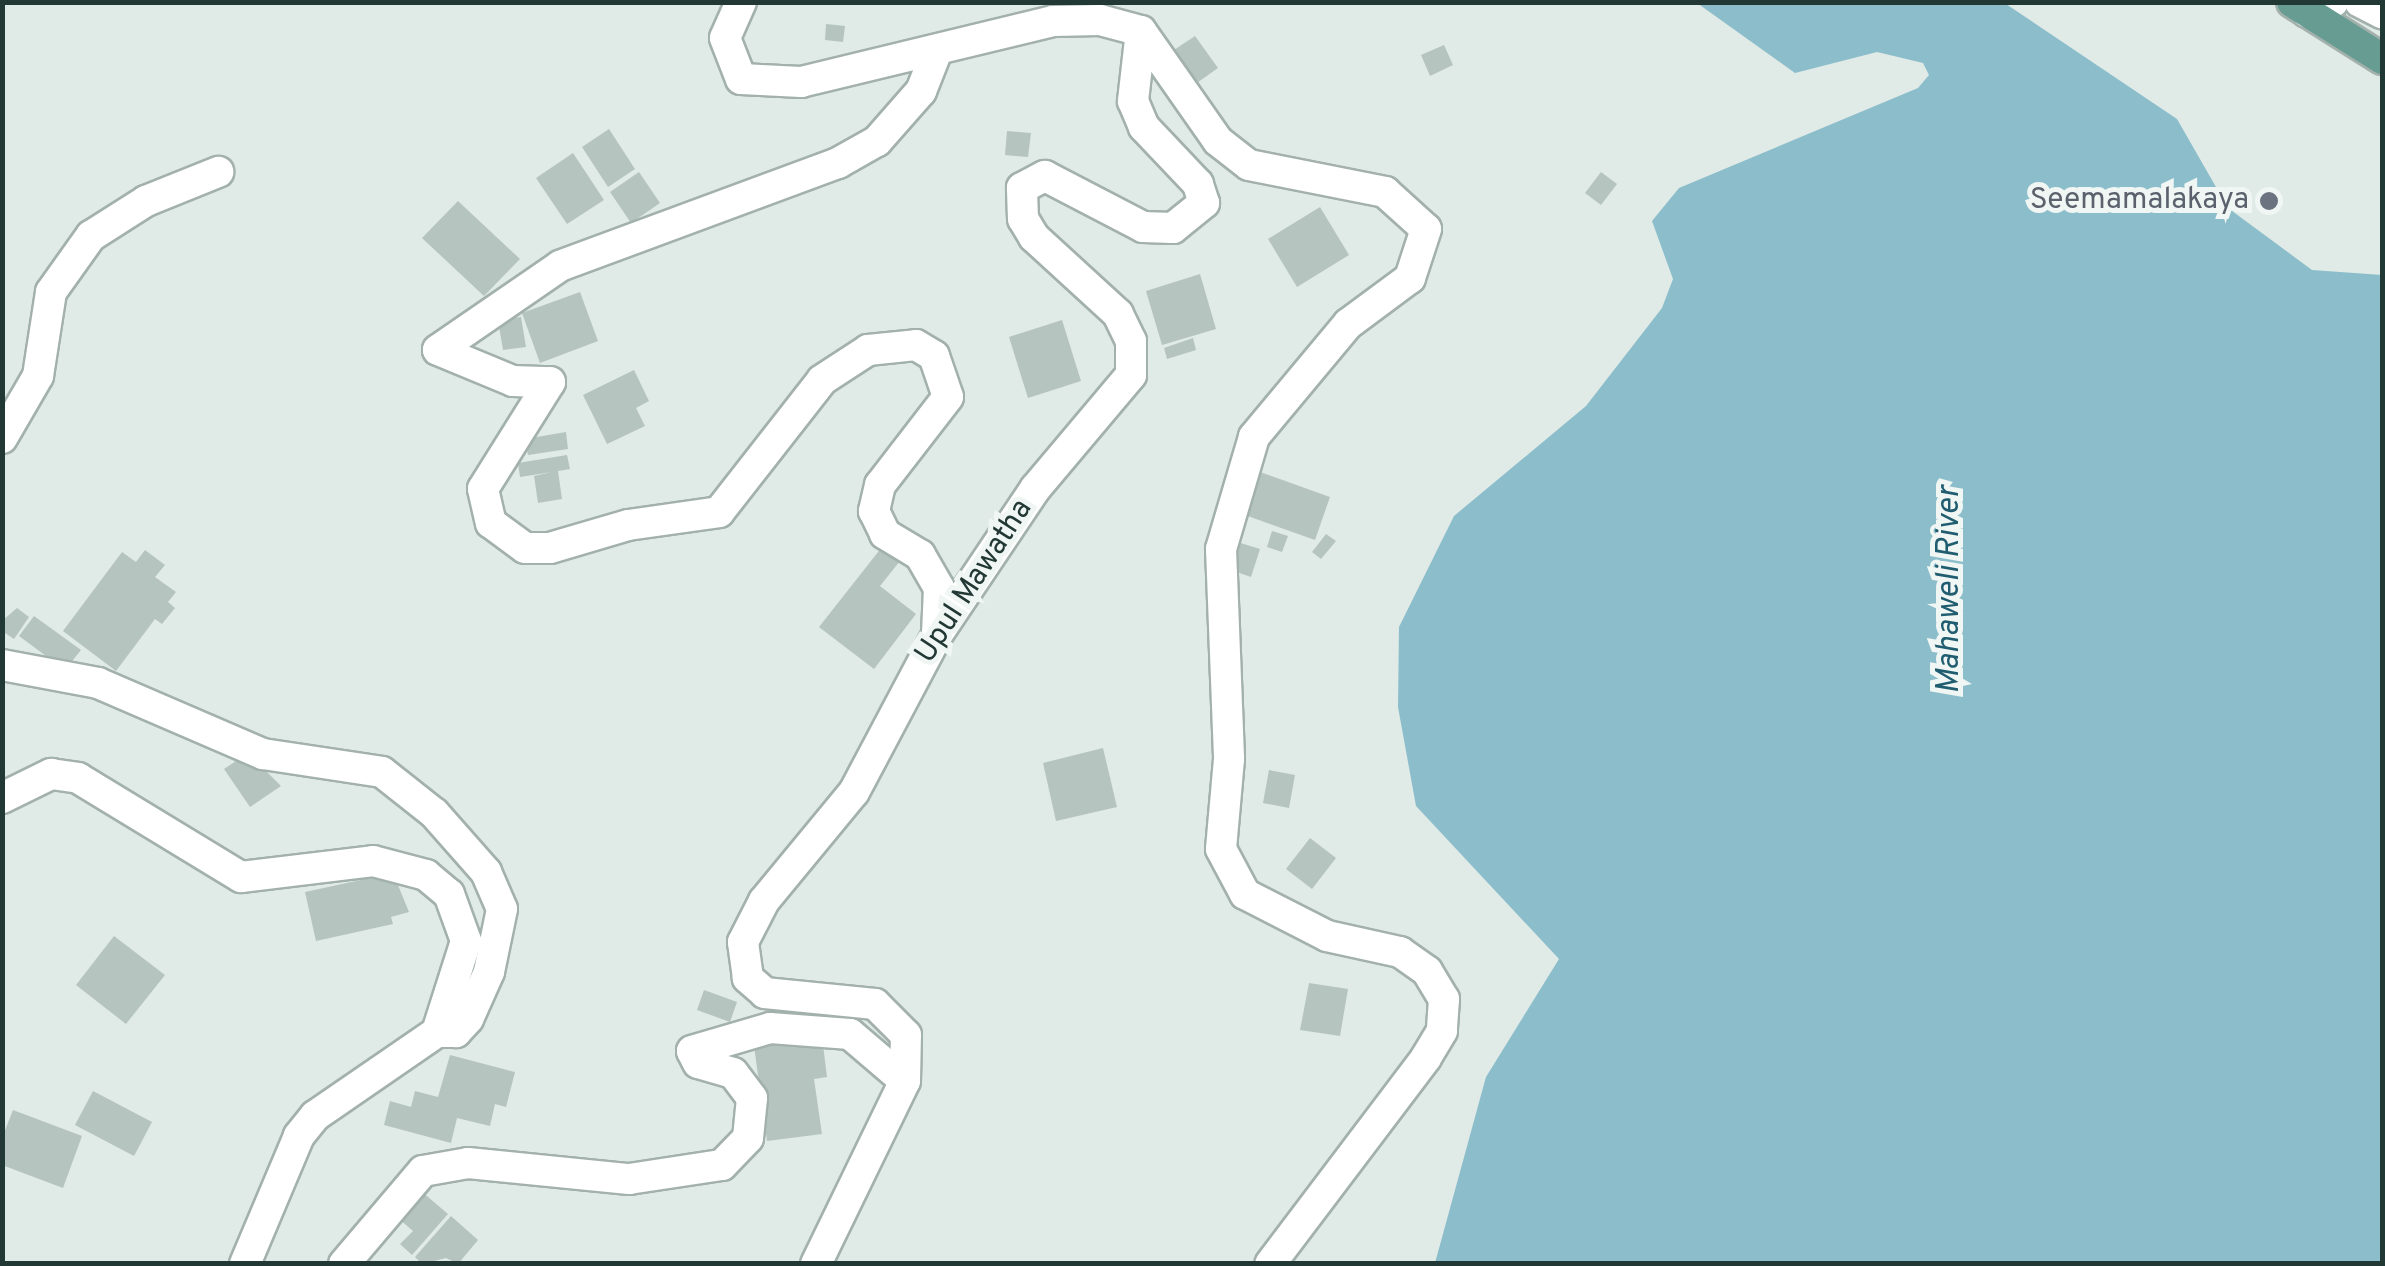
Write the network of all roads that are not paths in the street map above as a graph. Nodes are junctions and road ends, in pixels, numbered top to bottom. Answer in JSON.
{"nodes":[{"id":1,"x":741,"y":2,"type":"edge"},
{"id":2,"x":2360,"y":2,"type":"edge"},
{"id":3,"x":2310,"y":6,"type":"edge"},
{"id":4,"x":2382,"y":13,"type":"edge"},
{"id":5,"x":1141,"y":31,"type":"junction"},
{"id":6,"x":936,"y":53,"type":"junction"},
{"id":7,"x":2382,"y":60,"type":"edge"},
{"id":8,"x":218,"y":172,"type":"dead end"},
{"id":9,"x":2,"y":438,"type":"edge"},
{"id":10,"x":937,"y":634,"type":"junction"},
{"id":11,"x":2,"y":666,"type":"edge"},
{"id":12,"x":2,"y":798,"type":"edge"},
{"id":13,"x":437,"y":1032,"type":"junction"},
{"id":14,"x":906,"y":1081,"type":"junction"},
{"id":15,"x":245,"y":1264,"type":"edge"},
{"id":16,"x":344,"y":1264,"type":"edge"},
{"id":17,"x":816,"y":1264,"type":"edge"},
{"id":18,"x":1270,"y":1264,"type":"edge"}],
"edges":[{"from":1,"to":6,"type":"street"},
{"from":2,"to":4,"type":"street"},
{"from":3,"to":7,"type":"main road"},
{"from":5,"to":6,"type":"street"},
{"from":5,"to":10,"type":"street","name":"Upul Mawatha"},
{"from":5,"to":18,"type":"street"},
{"from":6,"to":10,"type":"street"},
{"from":8,"to":9,"type":"street"},
{"from":10,"to":14,"type":"street","name":"Upul Mawatha"},
{"from":11,"to":13,"type":"street"},
{"from":12,"to":13,"type":"street"},
{"from":13,"to":15,"type":"street"},
{"from":14,"to":16,"type":"street"},
{"from":14,"to":17,"type":"street","name":"Upul Mawatha"}]}
